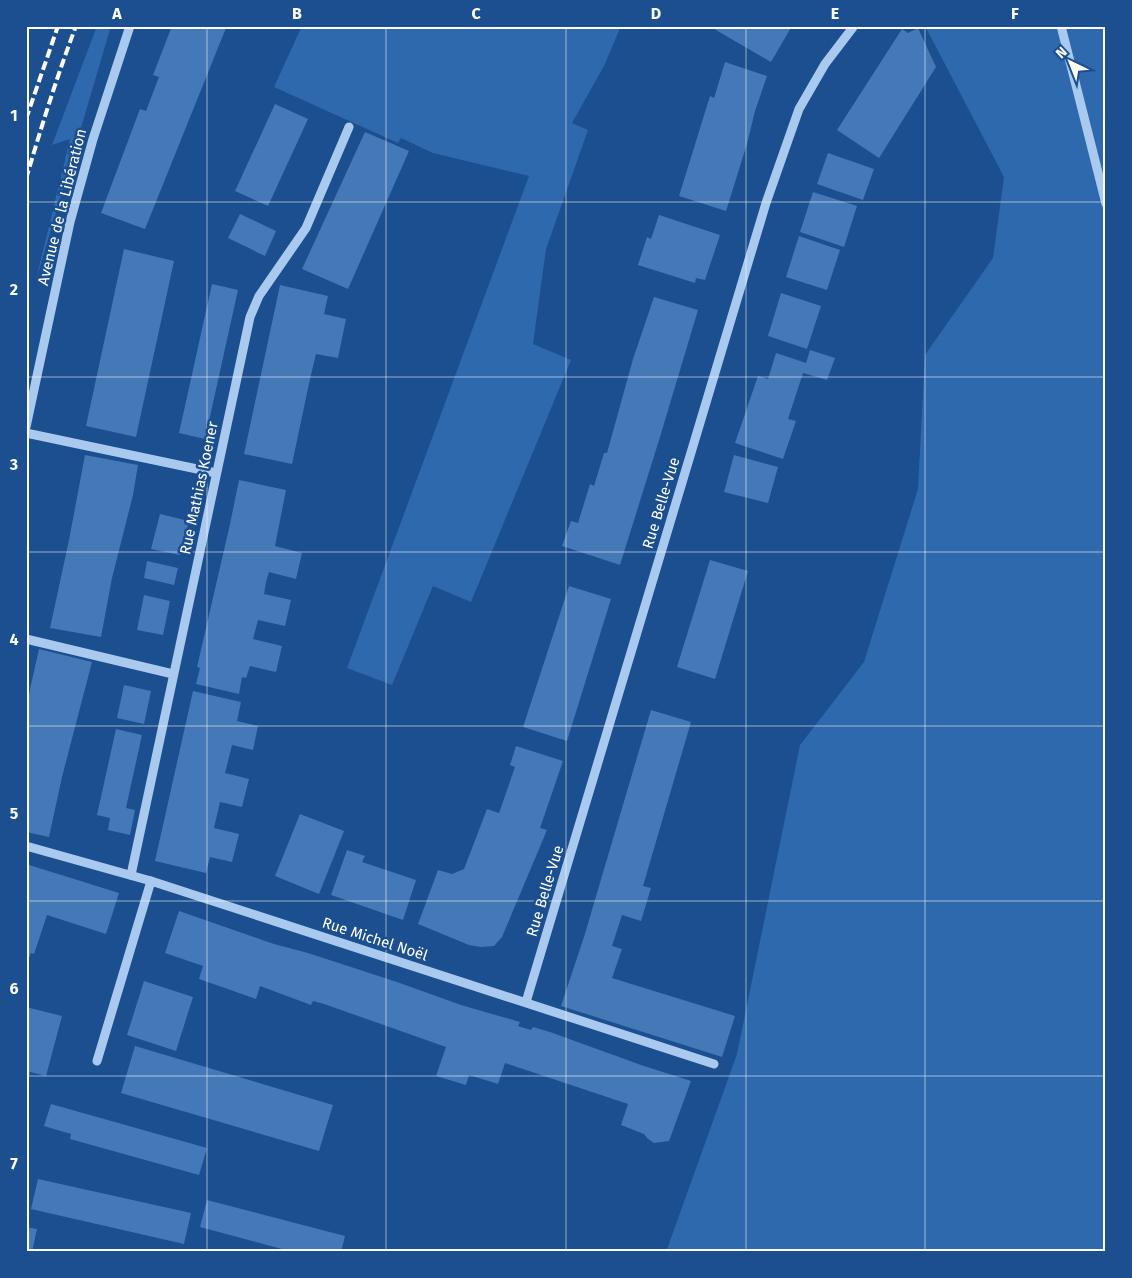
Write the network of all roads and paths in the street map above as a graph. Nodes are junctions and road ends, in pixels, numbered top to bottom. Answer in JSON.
{"nodes":[{"id":1,"x":130,"y":26,"type":"edge"},
{"id":2,"x":854,"y":26,"type":"edge"},
{"id":3,"x":1061,"y":26,"type":"edge"},
{"id":4,"x":349,"y":127,"type":"dead end"},
{"id":5,"x":1106,"y":204,"type":"edge"},
{"id":6,"x":26,"y":427,"type":"edge"},
{"id":7,"x":26,"y":434,"type":"edge"},
{"id":8,"x":216,"y":473,"type":"junction"},
{"id":9,"x":26,"y":639,"type":"edge"},
{"id":10,"x":173,"y":674,"type":"junction"},
{"id":11,"x":26,"y":846,"type":"edge"},
{"id":12,"x":131,"y":875,"type":"junction"},
{"id":13,"x":151,"y":881,"type":"junction"},
{"id":14,"x":526,"y":1002,"type":"junction"},
{"id":15,"x":97,"y":1062,"type":"dead end"},
{"id":16,"x":714,"y":1064,"type":"dead end"}],
"edges":[{"from":1,"to":6,"type":"street","name":"Avenue de la Libération"},
{"from":2,"to":14,"type":"street","name":"Rue Belle-Vue"},
{"from":3,"to":5,"type":"street"},
{"from":4,"to":8,"type":"street","name":"Rue Mathias Koener"},
{"from":7,"to":8,"type":"street"},
{"from":8,"to":10,"type":"street","name":"Rue Mathias Koener"},
{"from":9,"to":10,"type":"street"},
{"from":10,"to":12,"type":"street","name":"Rue Mathias Koener"},
{"from":11,"to":12,"type":"street","name":"Rue Michel Noël"},
{"from":12,"to":13,"type":"street","name":"Rue Michel Noël"},
{"from":13,"to":14,"type":"street","name":"Rue Michel Noël"},
{"from":13,"to":15,"type":"street"},
{"from":14,"to":16,"type":"street","name":"Rue Michel Noël"}]}
